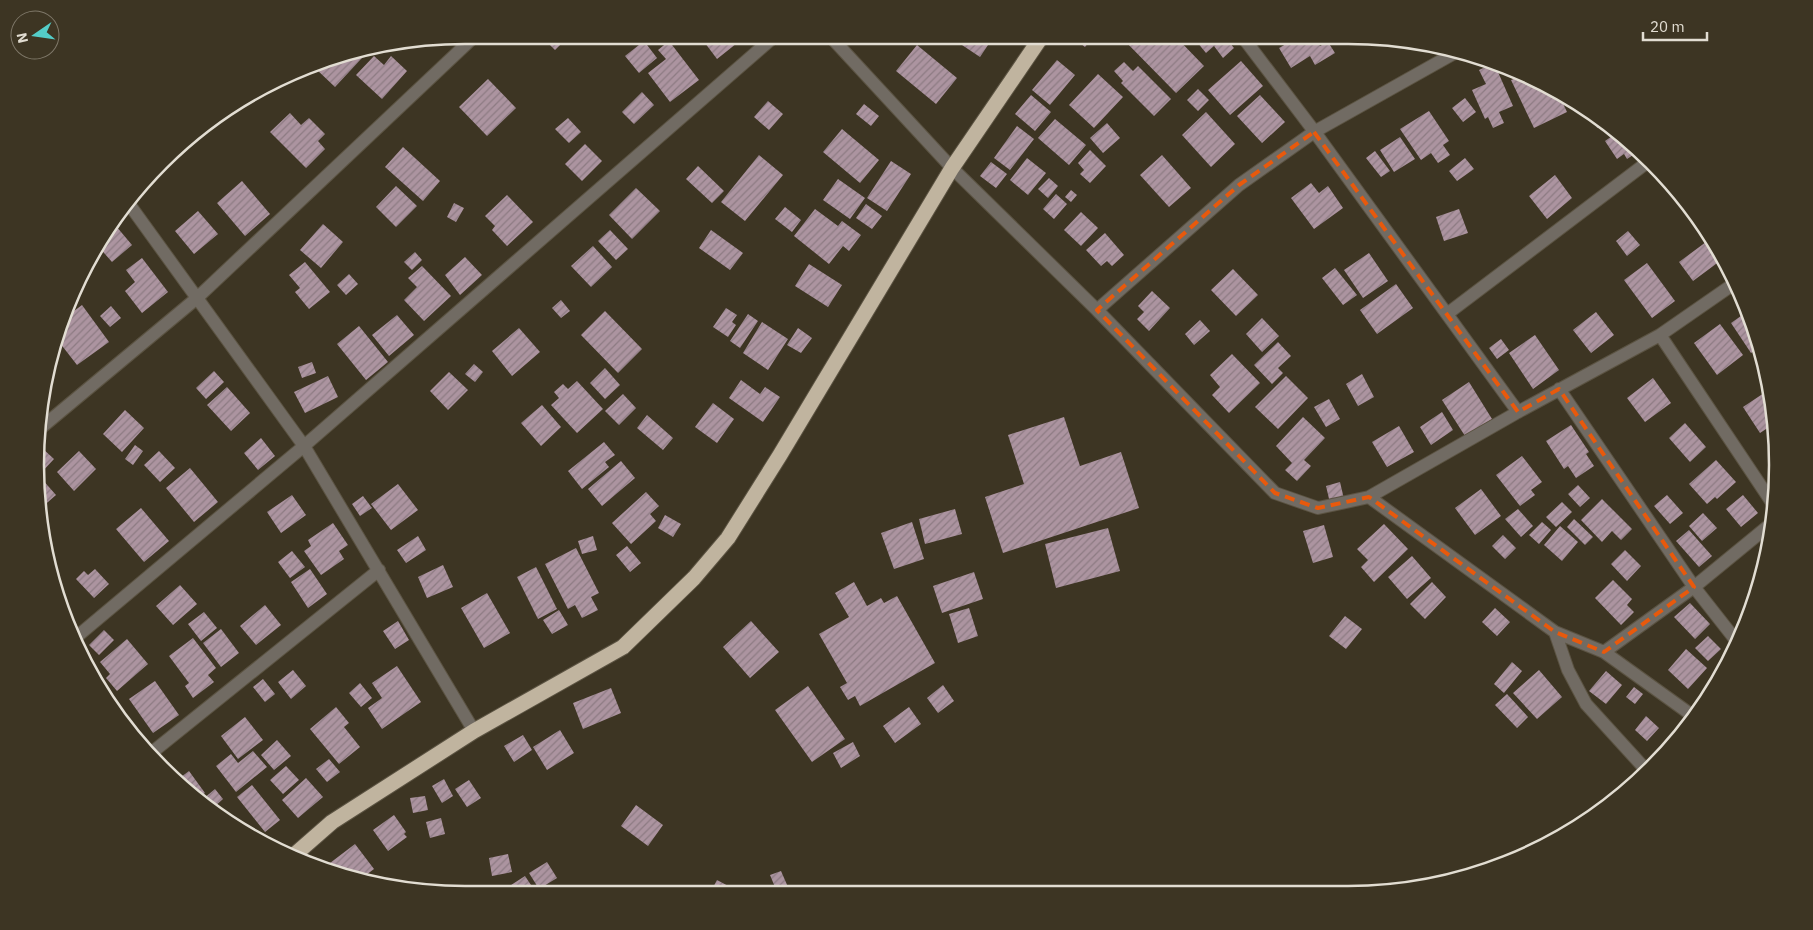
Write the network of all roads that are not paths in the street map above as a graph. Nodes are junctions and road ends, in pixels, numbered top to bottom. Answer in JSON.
{"nodes":[{"id":1,"x":466,"y":44,"type":"edge"},
{"id":2,"x":766,"y":44,"type":"edge"},
{"id":3,"x":837,"y":44,"type":"edge"},
{"id":4,"x":1037,"y":44,"type":"edge"},
{"id":5,"x":1248,"y":44,"type":"edge"},
{"id":6,"x":1449,"y":56,"type":"edge"},
{"id":7,"x":1314,"y":132,"type":"junction"},
{"id":8,"x":1644,"y":165,"type":"edge"},
{"id":9,"x":952,"y":168,"type":"junction"},
{"id":10,"x":132,"y":208,"type":"edge"},
{"id":11,"x":1730,"y":287,"type":"edge"},
{"id":12,"x":198,"y":298,"type":"junction"},
{"id":13,"x":1097,"y":310,"type":"junction"},
{"id":14,"x":1447,"y":314,"type":"junction"},
{"id":15,"x":1660,"y":335,"type":"junction"},
{"id":16,"x":1559,"y":389,"type":"junction"},
{"id":17,"x":1518,"y":412,"type":"junction"},
{"id":18,"x":46,"y":424,"type":"edge"},
{"id":19,"x":304,"y":446,"type":"junction"},
{"id":20,"x":1768,"y":491,"type":"edge"},
{"id":21,"x":1369,"y":497,"type":"junction"},
{"id":22,"x":1764,"y":529,"type":"edge"},
{"id":23,"x":379,"y":570,"type":"junction"},
{"id":24,"x":1694,"y":587,"type":"junction"},
{"id":25,"x":1555,"y":632,"type":"junction"},
{"id":26,"x":80,"y":634,"type":"edge"},
{"id":27,"x":1733,"y":636,"type":"edge"},
{"id":28,"x":1604,"y":652,"type":"junction"},
{"id":29,"x":1688,"y":713,"type":"edge"},
{"id":30,"x":474,"y":731,"type":"junction"},
{"id":31,"x":155,"y":750,"type":"edge"},
{"id":32,"x":1642,"y":767,"type":"edge"},
{"id":33,"x":298,"y":851,"type":"edge"}],
"edges":[{"from":1,"to":12,"type":"street"},
{"from":2,"to":19,"type":"street"},
{"from":3,"to":9,"type":"street"},
{"from":4,"to":9,"type":"highway"},
{"from":5,"to":7,"type":"street"},
{"from":6,"to":7,"type":"street"},
{"from":7,"to":13,"type":"street"},
{"from":7,"to":14,"type":"street"},
{"from":8,"to":14,"type":"street"},
{"from":9,"to":13,"type":"street"},
{"from":9,"to":30,"type":"highway"},
{"from":10,"to":12,"type":"street"},
{"from":11,"to":15,"type":"street"},
{"from":12,"to":18,"type":"street"},
{"from":12,"to":19,"type":"street"},
{"from":13,"to":21,"type":"street"},
{"from":14,"to":17,"type":"street"},
{"from":15,"to":16,"type":"street"},
{"from":15,"to":20,"type":"street"},
{"from":16,"to":17,"type":"street"},
{"from":16,"to":24,"type":"street"},
{"from":17,"to":21,"type":"street"},
{"from":19,"to":23,"type":"street"},
{"from":19,"to":26,"type":"street"},
{"from":21,"to":25,"type":"street"},
{"from":22,"to":24,"type":"street"},
{"from":23,"to":30,"type":"street"},
{"from":23,"to":31,"type":"street"},
{"from":24,"to":27,"type":"street"},
{"from":24,"to":28,"type":"street"},
{"from":25,"to":28,"type":"street"},
{"from":25,"to":32,"type":"street"},
{"from":28,"to":29,"type":"street"},
{"from":30,"to":33,"type":"highway"}]}
